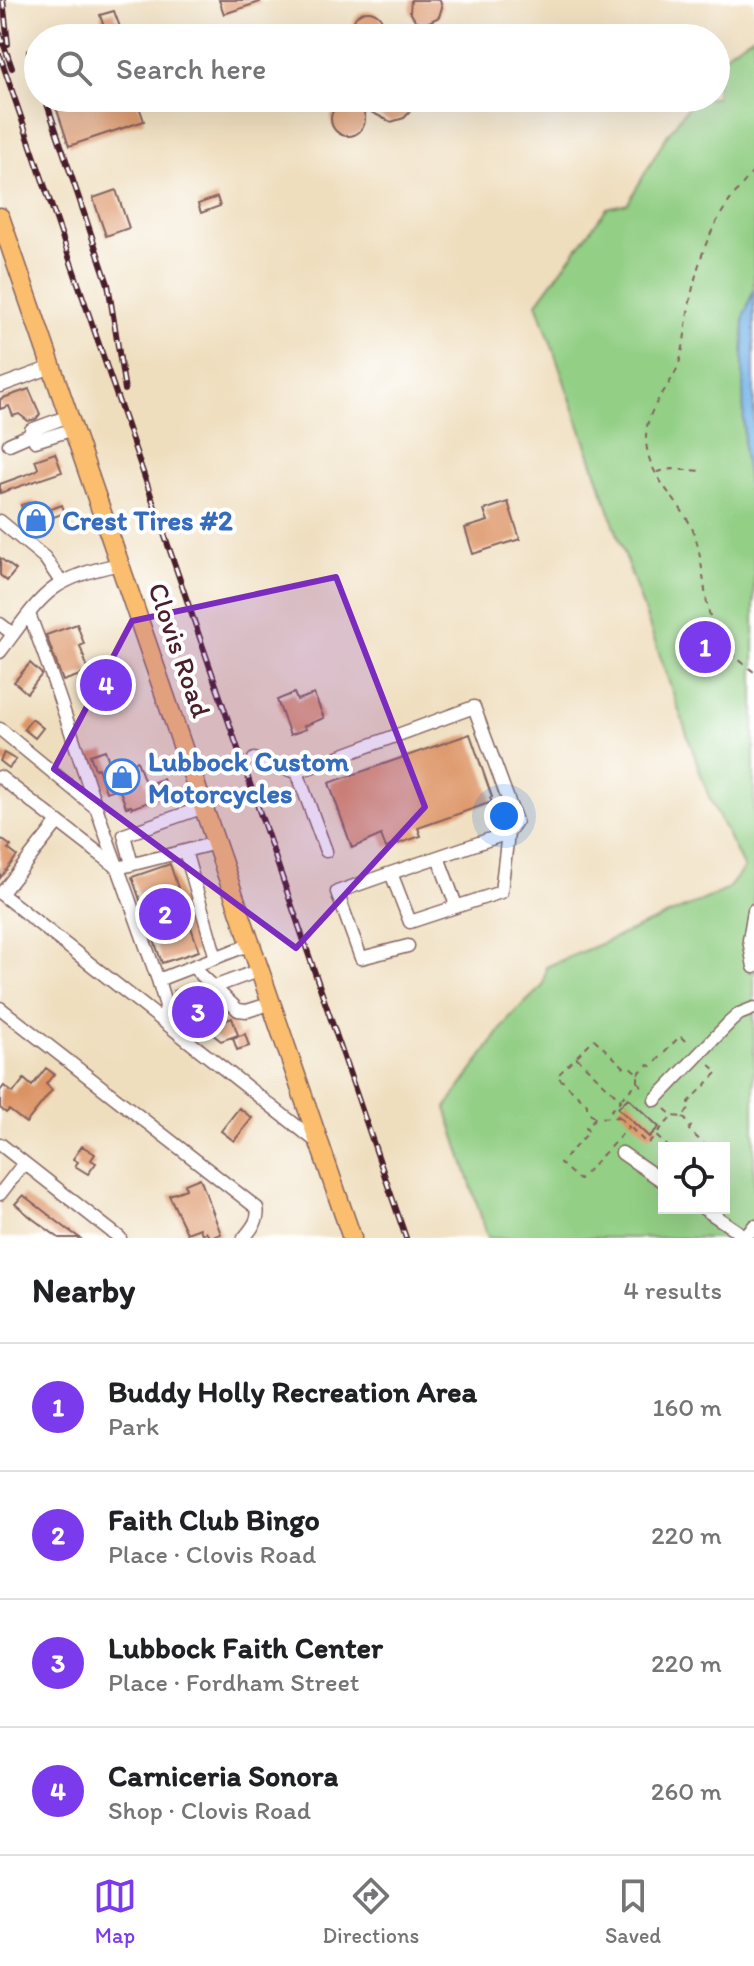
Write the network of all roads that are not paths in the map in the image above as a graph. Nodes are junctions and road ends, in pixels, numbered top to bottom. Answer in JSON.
{"nodes":[{"id":1,"x":0,"y":217,"type":"edge"},
{"id":2,"x":52,"y":367,"type":"junction"},
{"id":3,"x":0,"y":386,"type":"edge"},
{"id":4,"x":71,"y":423,"type":"junction"},
{"id":5,"x":9,"y":444,"type":"dead end"},
{"id":6,"x":0,"y":521,"type":"edge"},
{"id":7,"x":120,"y":564,"type":"junction"},
{"id":8,"x":61,"y":582,"type":"junction"},
{"id":9,"x":29,"y":614,"type":"junction"},
{"id":10,"x":0,"y":624,"type":"edge"},
{"id":11,"x":13,"y":634,"type":"junction"},
{"id":12,"x":0,"y":652,"type":"edge"},
{"id":13,"x":0,"y":729,"type":"edge"},
{"id":14,"x":254,"y":759,"type":"dead end"},
{"id":15,"x":297,"y":772,"type":"junction"},
{"id":16,"x":0,"y":777,"type":"edge"},
{"id":17,"x":95,"y":807,"type":"junction"},
{"id":18,"x":204,"y":807,"type":"junction"},
{"id":19,"x":58,"y":822,"type":"junction"},
{"id":20,"x":508,"y":833,"type":"junction"},
{"id":21,"x":216,"y":843,"type":"junction"},
{"id":22,"x":185,"y":851,"type":"junction"},
{"id":23,"x":326,"y":851,"type":"dead end"},
{"id":24,"x":438,"y":857,"type":"junction"},
{"id":25,"x":132,"y":864,"type":"junction"},
{"id":26,"x":118,"y":868,"type":"junction"},
{"id":27,"x":391,"y":873,"type":"junction"},
{"id":28,"x":1,"y":893,"type":"edge"},
{"id":29,"x":456,"y":905,"type":"junction"},
{"id":30,"x":754,"y":910,"type":"edge"},
{"id":31,"x":251,"y":944,"type":"junction"},
{"id":32,"x":408,"y":946,"type":"dead end"},
{"id":33,"x":216,"y":958,"type":"junction"},
{"id":34,"x":193,"y":967,"type":"junction"},
{"id":35,"x":754,"y":967,"type":"edge"},
{"id":36,"x":260,"y":970,"type":"junction"},
{"id":37,"x":158,"y":980,"type":"junction"},
{"id":38,"x":214,"y":987,"type":"junction"},
{"id":39,"x":272,"y":1003,"type":"junction"},
{"id":40,"x":0,"y":1008,"type":"edge"},
{"id":41,"x":754,"y":1008,"type":"edge"},
{"id":42,"x":163,"y":1021,"type":"junction"},
{"id":43,"x":655,"y":1100,"type":"road end"},
{"id":44,"x":0,"y":1144,"type":"edge"},
{"id":45,"x":320,"y":1144,"type":"junction"},
{"id":46,"x":622,"y":1153,"type":"dead end"},
{"id":47,"x":24,"y":1163,"type":"junction"},
{"id":48,"x":658,"y":1178,"type":"edge"},
{"id":49,"x":0,"y":1194,"type":"edge"},
{"id":50,"x":712,"y":1214,"type":"edge"},
{"id":51,"x":754,"y":1226,"type":"edge"},
{"id":52,"x":120,"y":1238,"type":"edge"},
{"id":53,"x":244,"y":1238,"type":"edge"},
{"id":54,"x":352,"y":1238,"type":"edge"}],
"edges":[{"from":1,"to":2,"type":"highway","name":"Clovis Road"},
{"from":2,"to":3,"type":"street"},
{"from":2,"to":4,"type":"highway","name":"Clovis Road"},
{"from":4,"to":5,"type":"street"},
{"from":4,"to":7,"type":"highway","name":"Clovis Road"},
{"from":6,"to":8,"type":"street"},
{"from":7,"to":8,"type":"street"},
{"from":7,"to":18,"type":"highway","name":"Clovis Road"},
{"from":8,"to":9,"type":"street"},
{"from":9,"to":11,"type":"street"},
{"from":9,"to":17,"type":"street"},
{"from":10,"to":11,"type":"street"},
{"from":11,"to":12,"type":"street"},
{"from":13,"to":17,"type":"street"},
{"from":14,"to":15,"type":"street"},
{"from":15,"to":20,"type":"street"},
{"from":15,"to":23,"type":"street"},
{"from":16,"to":19,"type":"street"},
{"from":17,"to":26,"type":"street"},
{"from":18,"to":21,"type":"highway","name":"Clovis Road"},
{"from":18,"to":25,"type":"street"},
{"from":19,"to":26,"type":"street"},
{"from":19,"to":28,"type":"street"},
{"from":20,"to":24,"type":"street"},
{"from":20,"to":29,"type":"street"},
{"from":21,"to":22,"type":"street"},
{"from":21,"to":31,"type":"highway","name":"Clovis Road"},
{"from":22,"to":25,"type":"street"},
{"from":22,"to":33,"type":"street"},
{"from":24,"to":27,"type":"street"},
{"from":24,"to":29,"type":"street"},
{"from":25,"to":26,"type":"street"},
{"from":26,"to":37,"type":"street"},
{"from":27,"to":29,"type":"street"},
{"from":27,"to":32,"type":"street"},
{"from":28,"to":42,"type":"street"},
{"from":30,"to":35,"type":"street"},
{"from":31,"to":33,"type":"street"},
{"from":31,"to":36,"type":"highway","name":"Clovis Road"},
{"from":33,"to":34,"type":"street"},
{"from":34,"to":37,"type":"street"},
{"from":34,"to":38,"type":"street"},
{"from":36,"to":38,"type":"street"},
{"from":36,"to":39,"type":"highway","name":"Clovis Road"},
{"from":37,"to":42,"type":"street"},
{"from":38,"to":39,"type":"street"},
{"from":39,"to":45,"type":"highway","name":"Clovis Road"},
{"from":40,"to":53,"type":"street"},
{"from":41,"to":43,"type":"street"},
{"from":42,"to":45,"type":"street"},
{"from":44,"to":47,"type":"street"},
{"from":45,"to":54,"type":"highway","name":"Clovis Road"},
{"from":46,"to":48,"type":"street"},
{"from":47,"to":49,"type":"street"},
{"from":47,"to":52,"type":"street"},
{"from":50,"to":51,"type":"street"}]}
